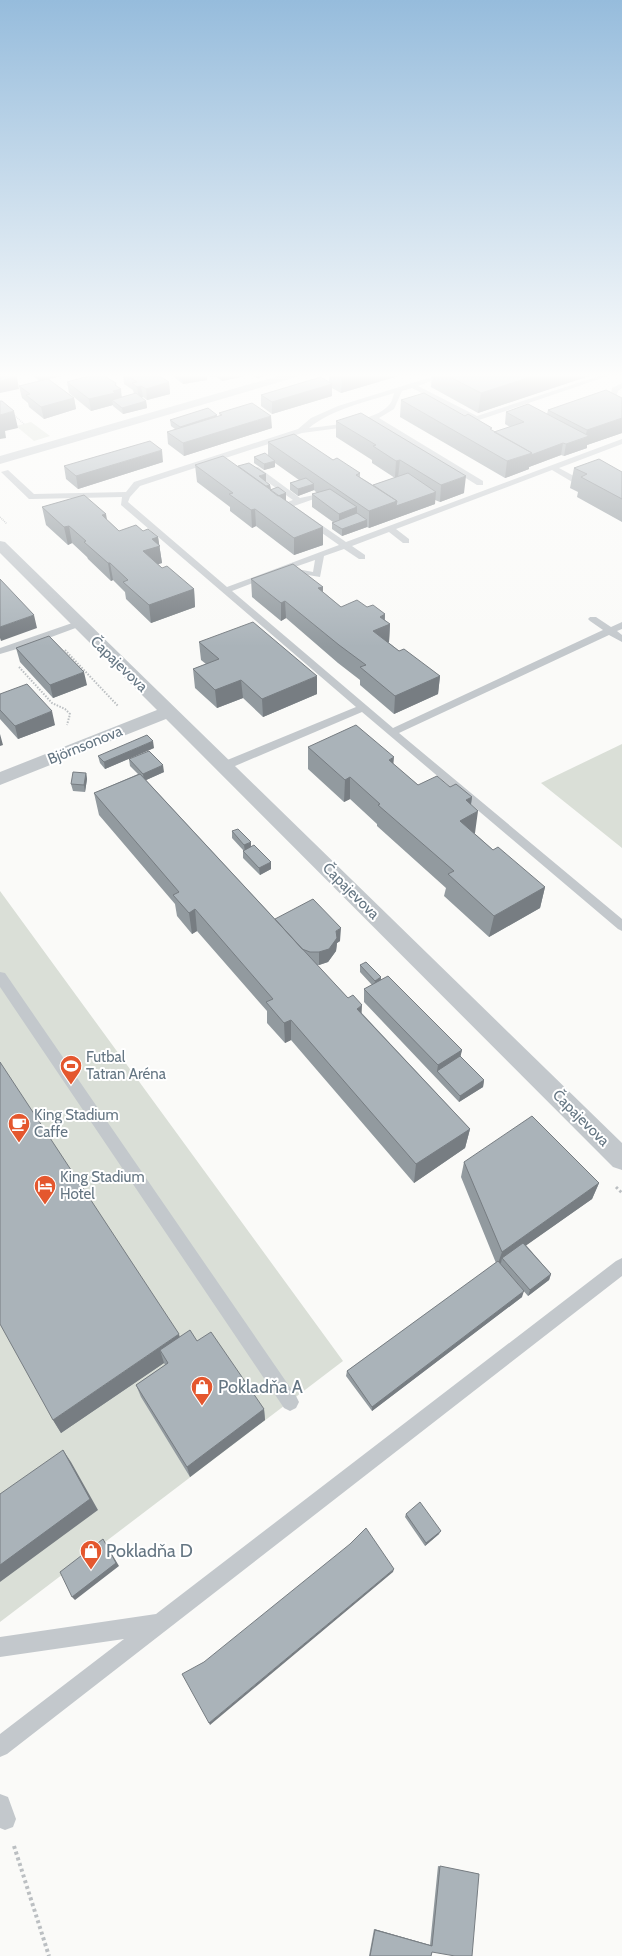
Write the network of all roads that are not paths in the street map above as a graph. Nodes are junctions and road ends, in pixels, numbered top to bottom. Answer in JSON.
{"nodes":[{"id":1,"x":195,"y":465,"type":"edge"},
{"id":2,"x":451,"y":465,"type":"edge"},
{"id":3,"x":557,"y":465,"type":"edge"},
{"id":4,"x":552,"y":467,"type":"junction"},
{"id":5,"x":254,"y":469,"type":"edge"},
{"id":6,"x":5,"y":472,"type":"dead end"},
{"id":7,"x":480,"y":483,"type":"dead end"},
{"id":8,"x":582,"y":484,"type":"edge"},
{"id":9,"x":127,"y":494,"type":"junction"},
{"id":10,"x":311,"y":497,"type":"dead end"},
{"id":11,"x":299,"y":501,"type":"junction"},
{"id":12,"x":390,"y":528,"type":"junction"},
{"id":13,"x":406,"y":541,"type":"dead end"},
{"id":14,"x":346,"y":545,"type":"junction"},
{"id":15,"x":0,"y":546,"type":"edge"},
{"id":16,"x":320,"y":555,"type":"junction"},
{"id":17,"x":362,"y":557,"type":"dead end"},
{"id":18,"x":282,"y":569,"type":"junction"},
{"id":19,"x":226,"y":590,"type":"junction"},
{"id":20,"x":593,"y":619,"type":"dead end"},
{"id":21,"x":78,"y":624,"type":"junction"},
{"id":22,"x":622,"y":625,"type":"edge"},
{"id":23,"x":610,"y":631,"type":"junction"},
{"id":24,"x":622,"y":639,"type":"edge"},
{"id":25,"x":2,"y":651,"type":"edge"},
{"id":26,"x":363,"y":708,"type":"junction"},
{"id":27,"x":169,"y":712,"type":"junction"},
{"id":28,"x":392,"y":732,"type":"junction"},
{"id":29,"x":224,"y":766,"type":"junction"},
{"id":30,"x":0,"y":779,"type":"edge"},
{"id":31,"x":622,"y":926,"type":"edge"},
{"id":32,"x":0,"y":977,"type":"edge"},
{"id":33,"x":622,"y":1159,"type":"edge"},
{"id":34,"x":622,"y":1266,"type":"edge"},
{"id":35,"x":290,"y":1402,"type":"dead end"},
{"id":36,"x":158,"y":1624,"type":"junction"},
{"id":37,"x":0,"y":1647,"type":"edge"},
{"id":38,"x":0,"y":1746,"type":"edge"}],
"edges":[{"from":1,"to":9,"type":"lane"},
{"from":2,"to":7,"type":"lane"},
{"from":3,"to":4,"type":"lane"},
{"from":4,"to":8,"type":"lane"},
{"from":4,"to":12,"type":"lane"},
{"from":5,"to":11,"type":"lane"},
{"from":6,"to":9,"type":"lane"},
{"from":9,"to":19,"type":"lane"},
{"from":10,"to":11,"type":"lane"},
{"from":11,"to":14,"type":"lane"},
{"from":12,"to":13,"type":"lane"},
{"from":12,"to":14,"type":"lane"},
{"from":14,"to":16,"type":"lane"},
{"from":14,"to":17,"type":"lane"},
{"from":15,"to":21,"type":"street","name":"Čapajevova"},
{"from":16,"to":18,"type":"lane"},
{"from":16,"to":18,"type":"lane"},
{"from":18,"to":19,"type":"lane"},
{"from":19,"to":26,"type":"lane"},
{"from":20,"to":23,"type":"lane"},
{"from":21,"to":25,"type":"lane","name":"Čapajevova"},
{"from":21,"to":27,"type":"street","name":"Čapajevova"},
{"from":22,"to":23,"type":"lane"},
{"from":23,"to":24,"type":"lane"},
{"from":23,"to":28,"type":"lane"},
{"from":26,"to":28,"type":"lane"},
{"from":26,"to":29,"type":"lane"},
{"from":27,"to":29,"type":"street","name":"Čapajevova"},
{"from":27,"to":30,"type":"street","name":"Björnsonova"},
{"from":28,"to":31,"type":"lane"},
{"from":29,"to":33,"type":"street","name":"Čapajevova"},
{"from":32,"to":35,"type":"lane"},
{"from":34,"to":36,"type":"lane"},
{"from":36,"to":37,"type":"lane"},
{"from":36,"to":38,"type":"lane"}]}
